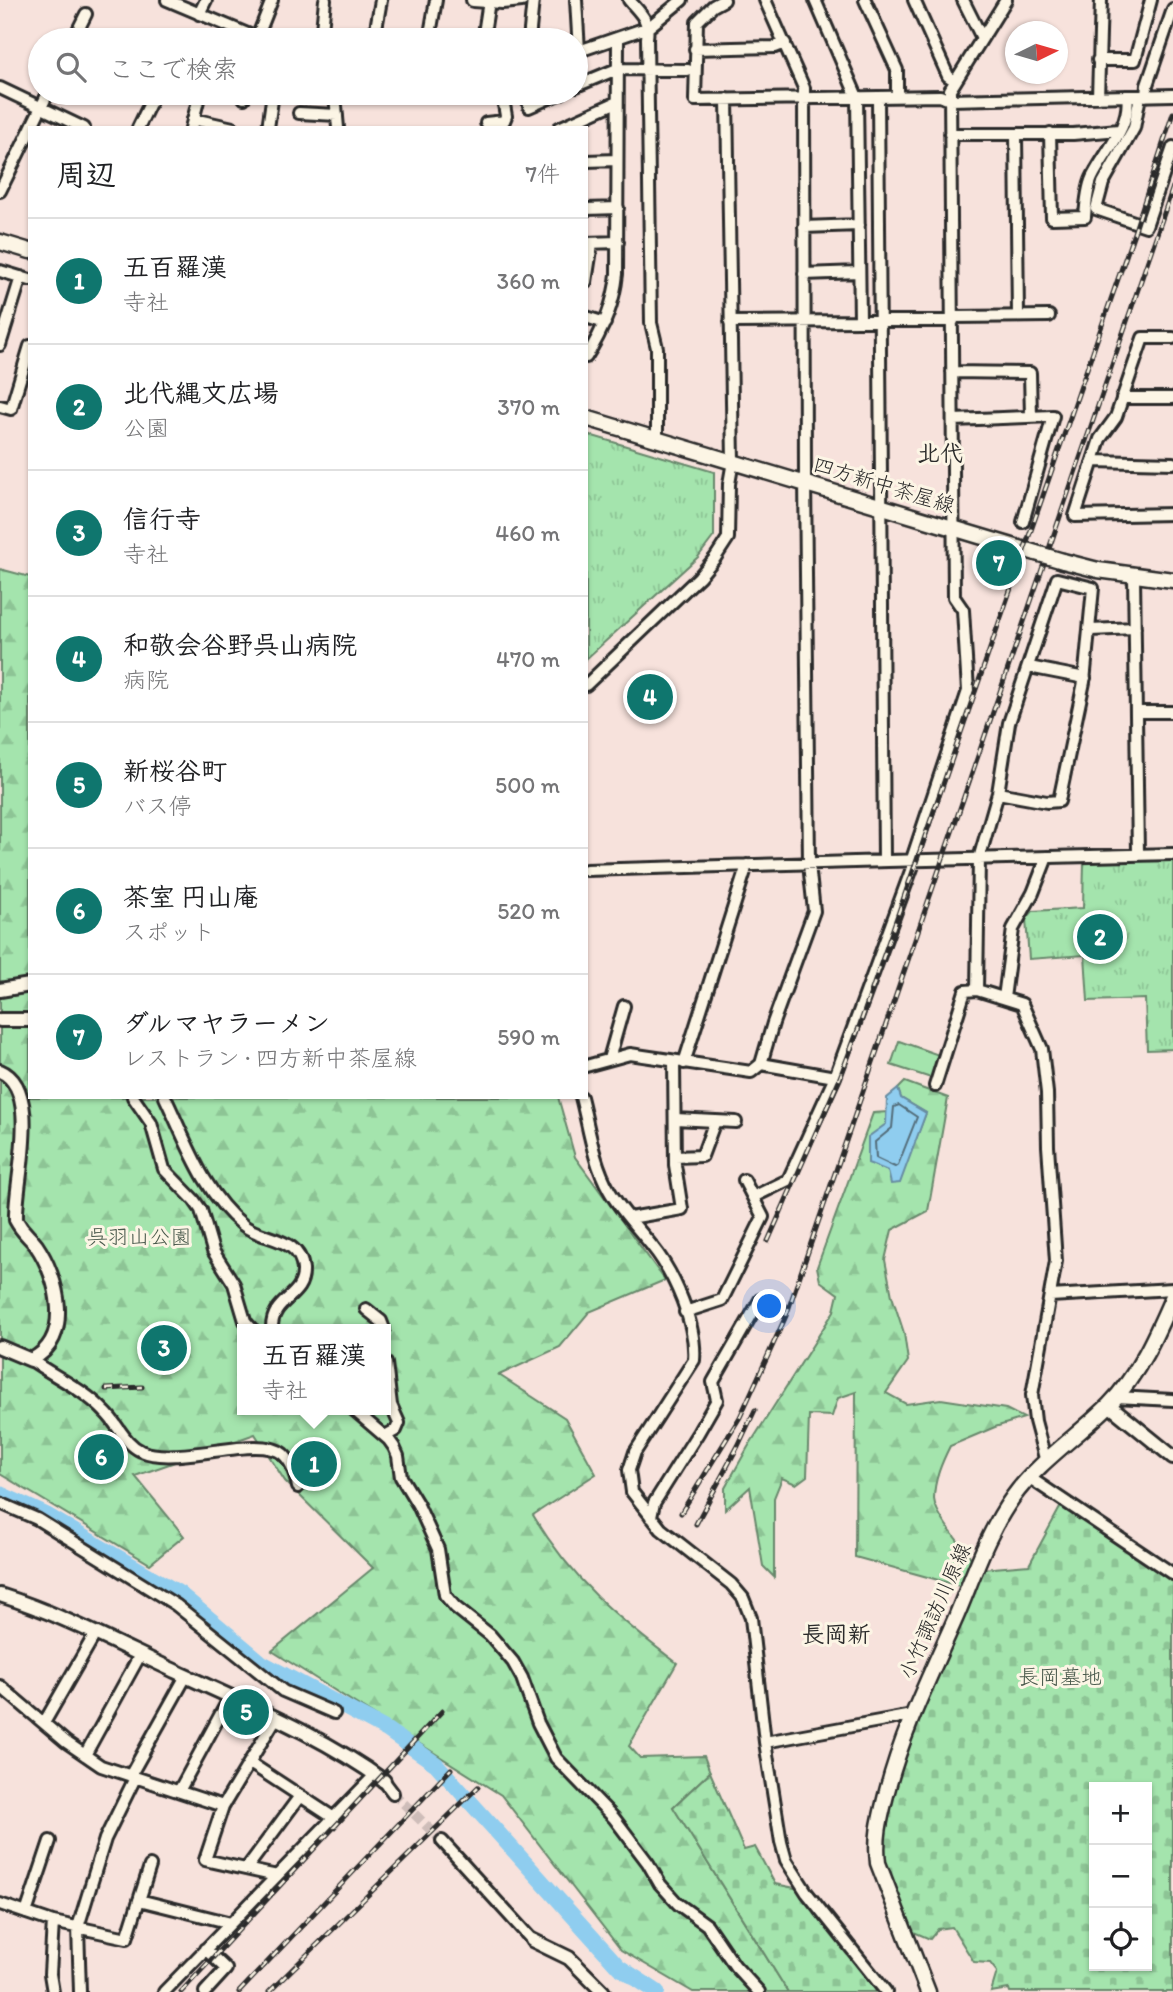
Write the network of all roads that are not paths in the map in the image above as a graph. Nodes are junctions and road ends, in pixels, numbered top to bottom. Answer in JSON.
{"nodes":[{"id":1,"x":167,"y":0,"type":"edge"},
{"id":2,"x":206,"y":0,"type":"edge"},
{"id":3,"x":272,"y":0,"type":"edge"},
{"id":4,"x":326,"y":0,"type":"edge"},
{"id":5,"x":381,"y":0,"type":"edge"},
{"id":6,"x":436,"y":0,"type":"edge"},
{"id":7,"x":473,"y":0,"type":"edge"},
{"id":8,"x":518,"y":0,"type":"edge"},
{"id":9,"x":533,"y":0,"type":"edge"},
{"id":10,"x":576,"y":0,"type":"edge"},
{"id":11,"x":629,"y":0,"type":"edge"},
{"id":12,"x":682,"y":0,"type":"edge"},
{"id":13,"x":724,"y":0,"type":"edge"},
{"id":14,"x":765,"y":0,"type":"edge"},
{"id":15,"x":815,"y":0,"type":"edge"},
{"id":16,"x":864,"y":0,"type":"edge"},
{"id":17,"x":914,"y":0,"type":"edge"},
{"id":18,"x":963,"y":0,"type":"edge"},
{"id":19,"x":1006,"y":0,"type":"edge"},
{"id":20,"x":1101,"y":0,"type":"edge"},
{"id":21,"x":1151,"y":0,"type":"edge"},
{"id":22,"x":489,"y":1,"type":"edge"},
{"id":23,"x":1173,"y":9,"type":"edge"},
{"id":24,"x":86,"y":14,"type":"dead end"},
{"id":25,"x":199,"y":14,"type":"junction"},
{"id":26,"x":649,"y":27,"type":"junction"},
{"id":27,"x":80,"y":28,"type":"edge"},
{"id":28,"x":233,"y":28,"type":"edge"},
{"id":29,"x":263,"y":28,"type":"edge"},
{"id":30,"x":322,"y":28,"type":"edge"},
{"id":31,"x":376,"y":28,"type":"edge"},
{"id":32,"x":431,"y":28,"type":"edge"},
{"id":33,"x":485,"y":28,"type":"edge"},
{"id":34,"x":530,"y":28,"type":"edge"},
{"id":35,"x":577,"y":28,"type":"edge"},
{"id":36,"x":618,"y":37,"type":"junction"},
{"id":37,"x":982,"y":38,"type":"junction"},
{"id":38,"x":785,"y":43,"type":"junction"},
{"id":39,"x":588,"y":47,"type":"edge"},
{"id":40,"x":695,"y":48,"type":"junction"},
{"id":41,"x":1098,"y":60,"type":"junction"},
{"id":42,"x":617,"y":69,"type":"junction"},
{"id":43,"x":648,"y":69,"type":"junction"},
{"id":44,"x":688,"y":69,"type":"dead end"},
{"id":45,"x":588,"y":81,"type":"edge"},
{"id":46,"x":955,"y":81,"type":"junction"},
{"id":47,"x":0,"y":88,"type":"edge"},
{"id":48,"x":1173,"y":95,"type":"edge"},
{"id":49,"x":1127,"y":96,"type":"junction"},
{"id":50,"x":1143,"y":96,"type":"junction"},
{"id":51,"x":857,"y":97,"type":"junction"},
{"id":52,"x":878,"y":97,"type":"junction"},
{"id":53,"x":897,"y":97,"type":"junction"},
{"id":54,"x":1098,"y":97,"type":"junction"},
{"id":55,"x":803,"y":98,"type":"junction"},
{"id":56,"x":727,"y":99,"type":"junction"},
{"id":57,"x":950,"y":100,"type":"junction"},
{"id":58,"x":28,"y":101,"type":"edge"},
{"id":59,"x":617,"y":102,"type":"junction"},
{"id":60,"x":37,"y":105,"type":"edge"},
{"id":61,"x":149,"y":105,"type":"edge"},
{"id":62,"x":197,"y":105,"type":"edge"},
{"id":63,"x":272,"y":105,"type":"edge"},
{"id":64,"x":336,"y":105,"type":"edge"},
{"id":65,"x":504,"y":105,"type":"edge"},
{"id":66,"x":41,"y":107,"type":"junction"},
{"id":67,"x":299,"y":113,"type":"dead end"},
{"id":68,"x":337,"y":115,"type":"junction"},
{"id":69,"x":192,"y":123,"type":"edge"},
{"id":70,"x":486,"y":123,"type":"dead end"},
{"id":71,"x":32,"y":126,"type":"edge"},
{"id":72,"x":81,"y":126,"type":"edge"},
{"id":73,"x":139,"y":126,"type":"edge"},
{"id":74,"x":217,"y":126,"type":"edge"},
{"id":75,"x":268,"y":126,"type":"edge"},
{"id":76,"x":338,"y":126,"type":"edge"},
{"id":77,"x":563,"y":126,"type":"edge"},
{"id":78,"x":1119,"y":130,"type":"junction"},
{"id":79,"x":28,"y":133,"type":"edge"},
{"id":80,"x":1050,"y":133,"type":"junction"},
{"id":81,"x":950,"y":134,"type":"junction"},
{"id":82,"x":1016,"y":134,"type":"junction"},
{"id":83,"x":1173,"y":146,"type":"edge"},
{"id":84,"x":617,"y":160,"type":"junction"},
{"id":85,"x":588,"y":161,"type":"edge"},
{"id":86,"x":0,"y":191,"type":"edge"},
{"id":87,"x":618,"y":208,"type":"junction"},
{"id":88,"x":588,"y":209,"type":"edge"},
{"id":89,"x":859,"y":225,"type":"junction"},
{"id":90,"x":804,"y":227,"type":"junction"},
{"id":91,"x":0,"y":242,"type":"edge"},
{"id":92,"x":618,"y":242,"type":"junction"},
{"id":93,"x":589,"y":243,"type":"edge"},
{"id":94,"x":28,"y":250,"type":"edge"},
{"id":95,"x":0,"y":271,"type":"edge"},
{"id":96,"x":859,"y":272,"type":"junction"},
{"id":97,"x":804,"y":274,"type":"junction"},
{"id":98,"x":25,"y":278,"type":"edge"},
{"id":99,"x":1018,"y":316,"type":"junction"},
{"id":100,"x":1049,"y":316,"type":"dead end"},
{"id":101,"x":4,"y":317,"type":"edge"},
{"id":102,"x":588,"y":318,"type":"edge"},
{"id":103,"x":953,"y":319,"type":"junction"},
{"id":104,"x":860,"y":321,"type":"junction"},
{"id":105,"x":879,"y":321,"type":"junction"},
{"id":106,"x":730,"y":322,"type":"junction"},
{"id":107,"x":804,"y":322,"type":"junction"},
{"id":108,"x":605,"y":323,"type":"junction"},
{"id":109,"x":1173,"y":338,"type":"edge"},
{"id":110,"x":0,"y":345,"type":"edge"},
{"id":111,"x":28,"y":353,"type":"edge"},
{"id":112,"x":588,"y":354,"type":"edge"},
{"id":113,"x":952,"y":372,"type":"junction"},
{"id":114,"x":1122,"y":398,"type":"junction"},
{"id":115,"x":1173,"y":398,"type":"edge"},
{"id":116,"x":0,"y":406,"type":"edge"},
{"id":117,"x":1031,"y":417,"type":"junction"},
{"id":118,"x":588,"y":419,"type":"edge"},
{"id":119,"x":954,"y":420,"type":"junction"},
{"id":120,"x":657,"y":439,"type":"junction"},
{"id":121,"x":733,"y":461,"type":"junction"},
{"id":122,"x":1093,"y":461,"type":"junction"},
{"id":123,"x":1173,"y":463,"type":"edge"},
{"id":124,"x":805,"y":483,"type":"junction"},
{"id":125,"x":881,"y":507,"type":"junction"},
{"id":126,"x":1173,"y":514,"type":"edge"},
{"id":127,"x":1023,"y":522,"type":"dead end"},
{"id":128,"x":953,"y":528,"type":"junction"},
{"id":129,"x":1134,"y":576,"type":"junction"},
{"id":130,"x":1173,"y":580,"type":"edge"},
{"id":131,"x":1135,"y":628,"type":"junction"},
{"id":132,"x":1091,"y":630,"type":"junction"},
{"id":133,"x":1029,"y":667,"type":"junction"},
{"id":134,"x":1085,"y":678,"type":"junction"},
{"id":135,"x":588,"y":683,"type":"edge"},
{"id":136,"x":1136,"y":712,"type":"junction"},
{"id":137,"x":1173,"y":712,"type":"edge"},
{"id":138,"x":998,"y":793,"type":"junction"},
{"id":139,"x":1173,"y":853,"type":"edge"},
{"id":140,"x":1138,"y":854,"type":"junction"},
{"id":141,"x":1047,"y":857,"type":"junction"},
{"id":142,"x":979,"y":859,"type":"junction"},
{"id":143,"x":884,"y":860,"type":"junction"},
{"id":144,"x":913,"y":860,"type":"junction"},
{"id":145,"x":809,"y":864,"type":"junction"},
{"id":146,"x":747,"y":865,"type":"junction"},
{"id":147,"x":588,"y":870,"type":"edge"},
{"id":148,"x":28,"y":985,"type":"edge"},
{"id":149,"x":0,"y":990,"type":"edge"},
{"id":150,"x":977,"y":990,"type":"junction"},
{"id":151,"x":1004,"y":998,"type":"junction"},
{"id":152,"x":624,"y":1006,"type":"dead end"},
{"id":153,"x":0,"y":1020,"type":"edge"},
{"id":154,"x":28,"y":1020,"type":"edge"},
{"id":155,"x":609,"y":1059,"type":"junction"},
{"id":156,"x":679,"y":1062,"type":"junction"},
{"id":157,"x":761,"y":1064,"type":"junction"},
{"id":158,"x":588,"y":1065,"type":"edge"},
{"id":159,"x":0,"y":1071,"type":"edge"},
{"id":160,"x":835,"y":1077,"type":"junction"},
{"id":161,"x":935,"y":1086,"type":"dead end"},
{"id":162,"x":134,"y":1099,"type":"edge"},
{"id":163,"x":166,"y":1099,"type":"edge"},
{"id":164,"x":582,"y":1099,"type":"edge"},
{"id":165,"x":675,"y":1119,"type":"junction"},
{"id":166,"x":715,"y":1121,"type":"junction"},
{"id":167,"x":736,"y":1122,"type":"dead end"},
{"id":168,"x":675,"y":1157,"type":"junction"},
{"id":169,"x":744,"y":1180,"type":"dead end"},
{"id":170,"x":753,"y":1197,"type":"junction"},
{"id":171,"x":630,"y":1218,"type":"junction"},
{"id":172,"x":1173,"y":1289,"type":"edge"},
{"id":173,"x":1050,"y":1296,"type":"junction"},
{"id":174,"x":1173,"y":1296,"type":"edge"},
{"id":175,"x":760,"y":1300,"type":"dead end"},
{"id":176,"x":366,"y":1308,"type":"dead end"},
{"id":177,"x":685,"y":1312,"type":"junction"},
{"id":178,"x":249,"y":1324,"type":"edge"},
{"id":179,"x":273,"y":1324,"type":"edge"},
{"id":180,"x":382,"y":1324,"type":"edge"},
{"id":181,"x":0,"y":1347,"type":"edge"},
{"id":182,"x":31,"y":1360,"type":"junction"},
{"id":183,"x":1112,"y":1401,"type":"junction"},
{"id":184,"x":1173,"y":1401,"type":"edge"},
{"id":185,"x":391,"y":1405,"type":"edge"},
{"id":186,"x":360,"y":1415,"type":"edge"},
{"id":187,"x":385,"y":1436,"type":"junction"},
{"id":188,"x":1173,"y":1457,"type":"edge"},
{"id":189,"x":1046,"y":1462,"type":"junction"},
{"id":190,"x":1030,"y":1478,"type":"junction"},
{"id":191,"x":298,"y":1487,"type":"dead end"},
{"id":192,"x":0,"y":1503,"type":"edge"},
{"id":193,"x":651,"y":1517,"type":"junction"},
{"id":194,"x":1173,"y":1574,"type":"edge"},
{"id":195,"x":0,"y":1595,"type":"edge"},
{"id":196,"x":95,"y":1634,"type":"junction"},
{"id":197,"x":140,"y":1655,"type":"junction"},
{"id":198,"x":186,"y":1676,"type":"junction"},
{"id":199,"x":0,"y":1686,"type":"edge"},
{"id":200,"x":230,"y":1697,"type":"junction"},
{"id":201,"x":334,"y":1713,"type":"dead end"},
{"id":202,"x":912,"y":1715,"type":"junction"},
{"id":203,"x":276,"y":1718,"type":"junction"},
{"id":204,"x":44,"y":1723,"type":"junction"},
{"id":205,"x":765,"y":1742,"type":"junction"},
{"id":206,"x":85,"y":1755,"type":"junction"},
{"id":207,"x":250,"y":1763,"type":"junction"},
{"id":208,"x":133,"y":1777,"type":"junction"},
{"id":209,"x":380,"y":1778,"type":"junction"},
{"id":210,"x":179,"y":1791,"type":"junction"},
{"id":211,"x":393,"y":1793,"type":"tunnel mouth"},
{"id":212,"x":300,"y":1796,"type":"junction"},
{"id":213,"x":223,"y":1805,"type":"junction"},
{"id":214,"x":334,"y":1818,"type":"junction"},
{"id":215,"x":50,"y":1841,"type":"dead end"},
{"id":216,"x":442,"y":1841,"type":"tunnel mouth"},
{"id":217,"x":150,"y":1866,"type":"dead end"},
{"id":218,"x":246,"y":1869,"type":"junction"},
{"id":219,"x":277,"y":1876,"type":"junction"},
{"id":220,"x":139,"y":1900,"type":"junction"},
{"id":221,"x":0,"y":1904,"type":"edge"},
{"id":222,"x":26,"y":1913,"type":"junction"},
{"id":223,"x":53,"y":1922,"type":"junction"},
{"id":224,"x":231,"y":1923,"type":"junction"},
{"id":225,"x":78,"y":1927,"type":"junction"},
{"id":226,"x":532,"y":1940,"type":"joint"},
{"id":227,"x":205,"y":1949,"type":"junction"},
{"id":228,"x":596,"y":1990,"type":"edge"},
{"id":229,"x":52,"y":1992,"type":"edge"},
{"id":230,"x":80,"y":1992,"type":"edge"},
{"id":231,"x":164,"y":1992,"type":"edge"},
{"id":232,"x":205,"y":1992,"type":"edge"},
{"id":233,"x":759,"y":1992,"type":"edge"},
{"id":234,"x":886,"y":1992,"type":"edge"},
{"id":235,"x":928,"y":1992,"type":"edge"}],
"edges":[{"from":1,"to":25,"type":"street"},
{"from":2,"to":25,"type":"street"},
{"from":3,"to":29,"type":"street"},
{"from":4,"to":30,"type":"street"},
{"from":5,"to":31,"type":"street"},
{"from":6,"to":32,"type":"street"},
{"from":7,"to":22,"type":"street"},
{"from":8,"to":22,"type":"street"},
{"from":9,"to":34,"type":"street"},
{"from":10,"to":35,"type":"street"},
{"from":11,"to":26,"type":"street"},
{"from":12,"to":26,"type":"street"},
{"from":13,"to":40,"type":"street"},
{"from":14,"to":38,"type":"street"},
{"from":15,"to":51,"type":"street"},
{"from":16,"to":53,"type":"street"},
{"from":17,"to":46,"type":"street"},
{"from":18,"to":37,"type":"street"},
{"from":19,"to":37,"type":"street"},
{"from":20,"to":41,"type":"street"},
{"from":21,"to":41,"type":"street"},
{"from":22,"to":33,"type":"street"},
{"from":23,"to":50,"type":"street"},
{"from":24,"to":27,"type":"street"},
{"from":25,"to":28,"type":"street"},
{"from":26,"to":36,"type":"street"},
{"from":26,"to":43,"type":"street"},
{"from":36,"to":39,"type":"street"},
{"from":36,"to":42,"type":"street"},
{"from":37,"to":46,"type":"street"},
{"from":38,"to":40,"type":"street"},
{"from":38,"to":55,"type":"street"},
{"from":40,"to":56,"type":"street"},
{"from":41,"to":54,"type":"street"},
{"from":42,"to":43,"type":"street"},
{"from":42,"to":45,"type":"street"},
{"from":42,"to":59,"type":"street"},
{"from":43,"to":44,"type":"street"},
{"from":43,"to":120,"type":"street"},
{"from":46,"to":57,"type":"street"},
{"from":47,"to":58,"type":"street"},
{"from":48,"to":50,"type":"street"},
{"from":49,"to":50,"type":"street"},
{"from":49,"to":54,"type":"street"},
{"from":49,"to":78,"type":"street"},
{"from":50,"to":83,"type":"street"},
{"from":51,"to":52,"type":"street"},
{"from":51,"to":55,"type":"street"},
{"from":51,"to":89,"type":"street"},
{"from":52,"to":53,"type":"street"},
{"from":52,"to":105,"type":"street"},
{"from":53,"to":57,"type":"street"},
{"from":54,"to":57,"type":"street"},
{"from":55,"to":56,"type":"street"},
{"from":55,"to":90,"type":"street"},
{"from":56,"to":106,"type":"street"},
{"from":57,"to":81,"type":"street"},
{"from":59,"to":77,"type":"street"},
{"from":59,"to":84,"type":"street"},
{"from":60,"to":66,"type":"street"},
{"from":61,"to":73,"type":"street"},
{"from":62,"to":69,"type":"street"},
{"from":63,"to":75,"type":"street"},
{"from":64,"to":68,"type":"street"},
{"from":65,"to":70,"type":"street"},
{"from":66,"to":71,"type":"street"},
{"from":66,"to":72,"type":"street"},
{"from":67,"to":68,"type":"street"},
{"from":68,"to":76,"type":"street"},
{"from":69,"to":74,"type":"street"},
{"from":78,"to":80,"type":"street"},
{"from":78,"to":80,"type":"street"},
{"from":79,"to":86,"type":"street"},
{"from":80,"to":82,"type":"street"},
{"from":81,"to":82,"type":"street"},
{"from":81,"to":103,"type":"street"},
{"from":82,"to":99,"type":"street"},
{"from":84,"to":85,"type":"street"},
{"from":84,"to":87,"type":"street"},
{"from":87,"to":88,"type":"street"},
{"from":87,"to":92,"type":"street"},
{"from":89,"to":90,"type":"street"},
{"from":89,"to":96,"type":"street"},
{"from":90,"to":97,"type":"street"},
{"from":91,"to":94,"type":"main road"},
{"from":92,"to":93,"type":"street"},
{"from":92,"to":108,"type":"street"},
{"from":95,"to":98,"type":"street"},
{"from":96,"to":97,"type":"street"},
{"from":96,"to":104,"type":"street"},
{"from":97,"to":107,"type":"street"},
{"from":98,"to":101,"type":"street"},
{"from":99,"to":100,"type":"street"},
{"from":99,"to":103,"type":"street"},
{"from":101,"to":110,"type":"street"},
{"from":102,"to":108,"type":"street"},
{"from":103,"to":105,"type":"street"},
{"from":103,"to":113,"type":"street"},
{"from":104,"to":105,"type":"street"},
{"from":104,"to":107,"type":"street"},
{"from":105,"to":125,"type":"street"},
{"from":106,"to":107,"type":"street"},
{"from":106,"to":121,"type":"street"},
{"from":107,"to":124,"type":"street"},
{"from":108,"to":112,"type":"street"},
{"from":109,"to":114,"type":"street"},
{"from":111,"to":116,"type":"street"},
{"from":113,"to":117,"type":"street"},
{"from":113,"to":119,"type":"street"},
{"from":114,"to":115,"type":"street"},
{"from":114,"to":122,"type":"street"},
{"from":117,"to":119,"type":"street"},
{"from":117,"to":127,"type":"street"},
{"from":118,"to":120,"type":"main road","name":"四方新中茶屋線"},
{"from":119,"to":128,"type":"street"},
{"from":120,"to":121,"type":"main road","name":"四方新中茶屋線"},
{"from":121,"to":124,"type":"main road","name":"四方新中茶屋線"},
{"from":121,"to":135,"type":"street"},
{"from":122,"to":123,"type":"street"},
{"from":122,"to":126,"type":"street"},
{"from":124,"to":125,"type":"main road","name":"四方新中茶屋線"},
{"from":124,"to":145,"type":"street"},
{"from":125,"to":128,"type":"main road","name":"四方新中茶屋線"},
{"from":125,"to":143,"type":"street"},
{"from":128,"to":129,"type":"main road","name":"四方新中茶屋線","bridge":true},
{"from":128,"to":144,"type":"street"},
{"from":129,"to":130,"type":"main road","name":"四方新中茶屋線"},
{"from":129,"to":131,"type":"street"},
{"from":131,"to":132,"type":"street"},
{"from":131,"to":136,"type":"street"},
{"from":132,"to":133,"type":"street"},
{"from":132,"to":134,"type":"street"},
{"from":133,"to":134,"type":"street"},
{"from":133,"to":138,"type":"street"},
{"from":134,"to":138,"type":"street"},
{"from":136,"to":137,"type":"street"},
{"from":136,"to":140,"type":"street"},
{"from":138,"to":142,"type":"street"},
{"from":139,"to":140,"type":"street"},
{"from":140,"to":141,"type":"street"},
{"from":141,"to":142,"type":"street"},
{"from":141,"to":151,"type":"street"},
{"from":142,"to":144,"type":"street"},
{"from":142,"to":150,"type":"street"},
{"from":143,"to":144,"type":"street"},
{"from":143,"to":145,"type":"street"},
{"from":144,"to":160,"type":"street"},
{"from":145,"to":146,"type":"street"},
{"from":145,"to":157,"type":"street"},
{"from":146,"to":147,"type":"street"},
{"from":146,"to":156,"type":"street"},
{"from":148,"to":149,"type":"street"},
{"from":150,"to":151,"type":"street"},
{"from":150,"to":161,"type":"street"},
{"from":151,"to":173,"type":"street"},
{"from":152,"to":155,"type":"street"},
{"from":153,"to":154,"type":"street"},
{"from":155,"to":156,"type":"street"},
{"from":155,"to":158,"type":"street"},
{"from":156,"to":157,"type":"street"},
{"from":156,"to":165,"type":"street"},
{"from":157,"to":160,"type":"street"},
{"from":159,"to":182,"type":"street"},
{"from":160,"to":170,"type":"street"},
{"from":162,"to":178,"type":"street"},
{"from":163,"to":179,"type":"street"},
{"from":164,"to":171,"type":"street"},
{"from":165,"to":166,"type":"street"},
{"from":165,"to":168,"type":"street"},
{"from":166,"to":167,"type":"street"},
{"from":166,"to":168,"type":"street"},
{"from":168,"to":171,"type":"street"},
{"from":169,"to":170,"type":"street"},
{"from":170,"to":177,"type":"street"},
{"from":171,"to":177,"type":"street"},
{"from":172,"to":173,"type":"street"},
{"from":173,"to":189,"type":"street"},
{"from":174,"to":183,"type":"main road","name":"小竹諏訪川原線"},
{"from":175,"to":193,"type":"street"},
{"from":176,"to":180,"type":"street"},
{"from":177,"to":193,"type":"street"},
{"from":181,"to":182,"type":"street"},
{"from":182,"to":191,"type":"street"},
{"from":183,"to":184,"type":"street"},
{"from":183,"to":188,"type":"street"},
{"from":183,"to":189,"type":"main road","name":"小竹諏訪川原線"},
{"from":185,"to":187,"type":"street"},
{"from":186,"to":187,"type":"street"},
{"from":187,"to":233,"type":"street"},
{"from":189,"to":190,"type":"main road","name":"小竹諏訪川原線"},
{"from":190,"to":194,"type":"street"},
{"from":190,"to":202,"type":"main road","name":"小竹諏訪川原線"},
{"from":192,"to":201,"type":"street"},
{"from":193,"to":205,"type":"street"},
{"from":195,"to":196,"type":"street"},
{"from":196,"to":197,"type":"street"},
{"from":196,"to":204,"type":"street"},
{"from":197,"to":198,"type":"street"},
{"from":197,"to":206,"type":"street"},
{"from":198,"to":200,"type":"street"},
{"from":198,"to":208,"type":"street"},
{"from":199,"to":204,"type":"street"},
{"from":200,"to":203,"type":"street"},
{"from":200,"to":210,"type":"street"},
{"from":202,"to":205,"type":"street"},
{"from":202,"to":235,"type":"main road","name":"小竹諏訪川原線"},
{"from":203,"to":207,"type":"street"},
{"from":203,"to":209,"type":"street"},
{"from":204,"to":206,"type":"street"},
{"from":205,"to":234,"type":"street"},
{"from":206,"to":208,"type":"street"},
{"from":207,"to":212,"type":"street"},
{"from":207,"to":213,"type":"street"},
{"from":208,"to":210,"type":"street"},
{"from":208,"to":225,"type":"street"},
{"from":209,"to":211,"type":"street"},
{"from":209,"to":214,"type":"street"},
{"from":210,"to":213,"type":"street"},
{"from":212,"to":214,"type":"street"},
{"from":212,"to":218,"type":"street"},
{"from":213,"to":218,"type":"street"},
{"from":214,"to":219,"type":"street"},
{"from":215,"to":222,"type":"street"},
{"from":216,"to":226,"type":"street"},
{"from":217,"to":220,"type":"street"},
{"from":218,"to":219,"type":"street"},
{"from":219,"to":224,"type":"street"},
{"from":220,"to":224,"type":"street"},
{"from":220,"to":225,"type":"street"},
{"from":221,"to":222,"type":"street"},
{"from":222,"to":223,"type":"street"},
{"from":223,"to":225,"type":"street"},
{"from":223,"to":229,"type":"street"},
{"from":224,"to":227,"type":"street"},
{"from":225,"to":230,"type":"street"},
{"from":226,"to":228,"type":"street"},
{"from":227,"to":231,"type":"street"},
{"from":227,"to":232,"type":"street"}]}
